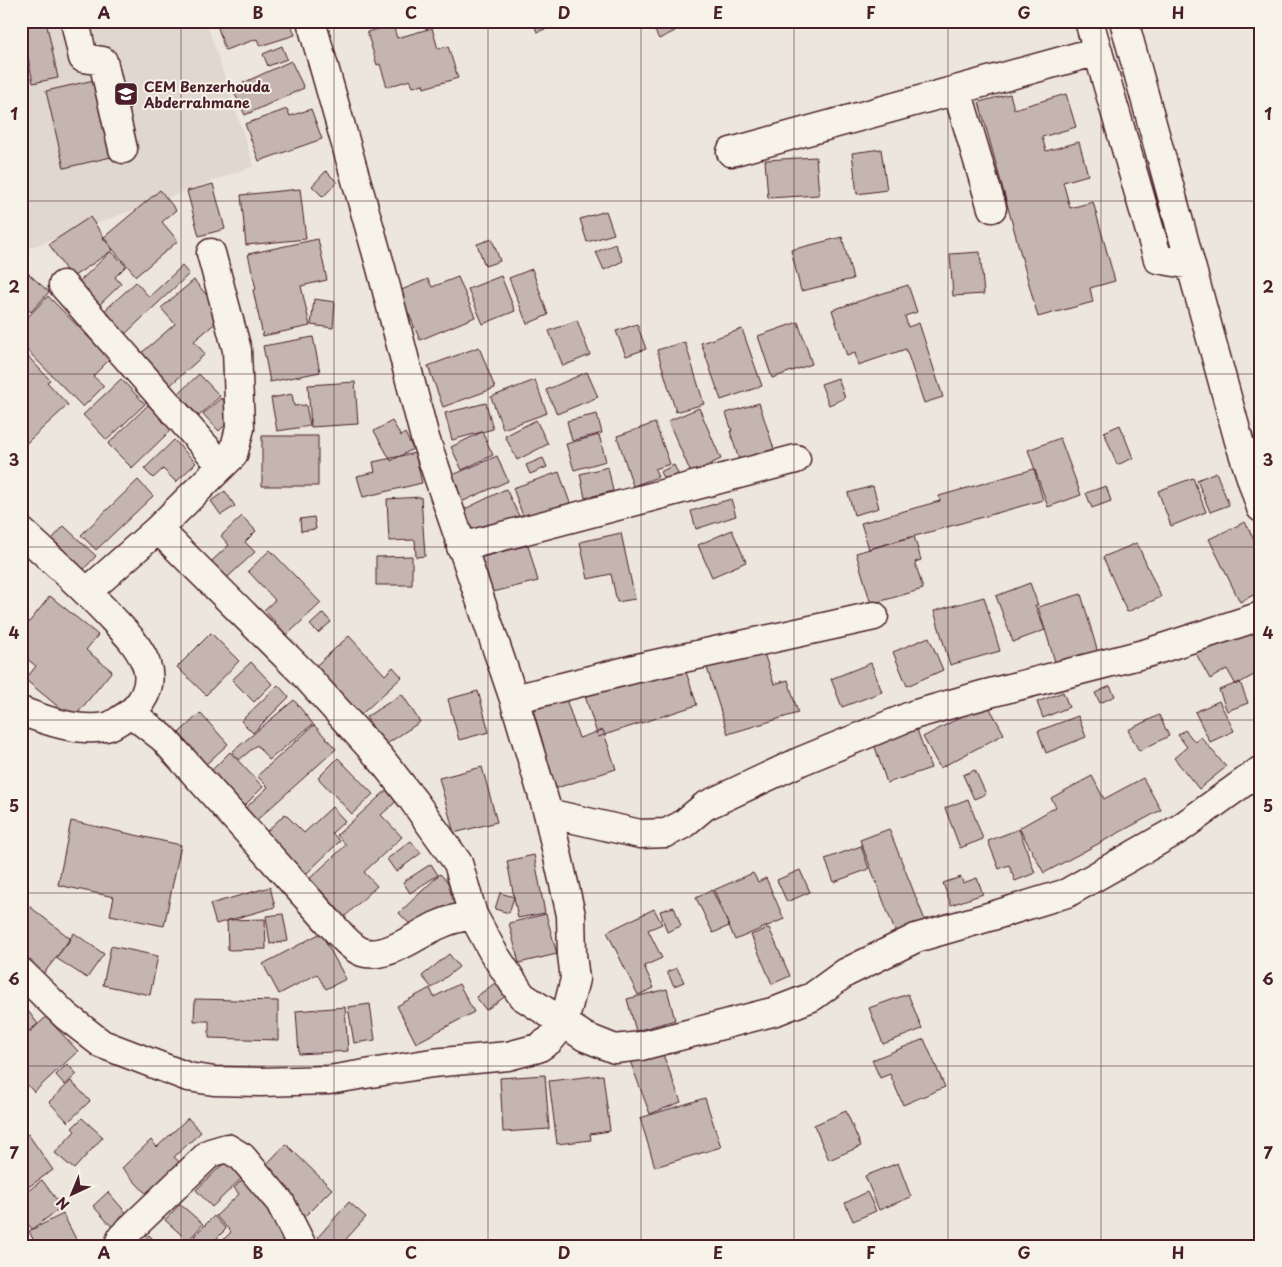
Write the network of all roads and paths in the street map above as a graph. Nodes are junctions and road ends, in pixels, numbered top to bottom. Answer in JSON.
{"nodes":[{"id":1,"x":75,"y":21,"type":"edge"},
{"id":2,"x":311,"y":21,"type":"edge"},
{"id":3,"x":1089,"y":21,"type":"edge"},
{"id":4,"x":1124,"y":21,"type":"edge"},
{"id":5,"x":1098,"y":51,"type":"junction"},
{"id":6,"x":957,"y":90,"type":"junction"},
{"id":7,"x":123,"y":149,"type":"dead end"},
{"id":8,"x":731,"y":152,"type":"dead end"},
{"id":9,"x":992,"y":208,"type":"dead end"},
{"id":10,"x":211,"y":253,"type":"dead end"},
{"id":11,"x":1191,"y":266,"type":"junction"},
{"id":12,"x":63,"y":285,"type":"dead end"},
{"id":13,"x":796,"y":460,"type":"dead end"},
{"id":14,"x":222,"y":466,"type":"junction"},
{"id":15,"x":1261,"y":508,"type":"edge"},
{"id":16,"x":158,"y":528,"type":"junction"},
{"id":17,"x":21,"y":531,"type":"edge"},
{"id":18,"x":461,"y":546,"type":"junction"},
{"id":19,"x":87,"y":592,"type":"junction"},
{"id":20,"x":874,"y":616,"type":"dead end"},
{"id":21,"x":1261,"y":616,"type":"edge"},
{"id":22,"x":514,"y":699,"type":"junction"},
{"id":23,"x":21,"y":711,"type":"edge"},
{"id":24,"x":131,"y":713,"type":"junction"},
{"id":25,"x":1261,"y":770,"type":"edge"},
{"id":26,"x":548,"y":812,"type":"junction"},
{"id":27,"x":473,"y":915,"type":"junction"},
{"id":28,"x":21,"y":972,"type":"edge"},
{"id":29,"x":564,"y":1023,"type":"junction"},
{"id":30,"x":118,"y":1246,"type":"edge"},
{"id":31,"x":302,"y":1246,"type":"edge"}],
"edges":[{"from":1,"to":7,"type":"street"},
{"from":2,"to":18,"type":"street"},
{"from":3,"to":5,"type":"street"},
{"from":4,"to":11,"type":"street"},
{"from":5,"to":6,"type":"street"},
{"from":5,"to":11,"type":"street"},
{"from":6,"to":8,"type":"street"},
{"from":6,"to":9,"type":"street"},
{"from":10,"to":14,"type":"street"},
{"from":11,"to":15,"type":"street"},
{"from":12,"to":14,"type":"street"},
{"from":13,"to":18,"type":"street"},
{"from":14,"to":16,"type":"street"},
{"from":16,"to":19,"type":"street"},
{"from":16,"to":27,"type":"street"},
{"from":17,"to":19,"type":"street"},
{"from":18,"to":22,"type":"street"},
{"from":19,"to":24,"type":"street"},
{"from":20,"to":22,"type":"street"},
{"from":21,"to":26,"type":"street"},
{"from":22,"to":26,"type":"street"},
{"from":23,"to":24,"type":"street"},
{"from":24,"to":27,"type":"street"},
{"from":25,"to":29,"type":"street"},
{"from":26,"to":29,"type":"street"},
{"from":27,"to":29,"type":"street"},
{"from":28,"to":29,"type":"street"},
{"from":30,"to":31,"type":"street"}]}
